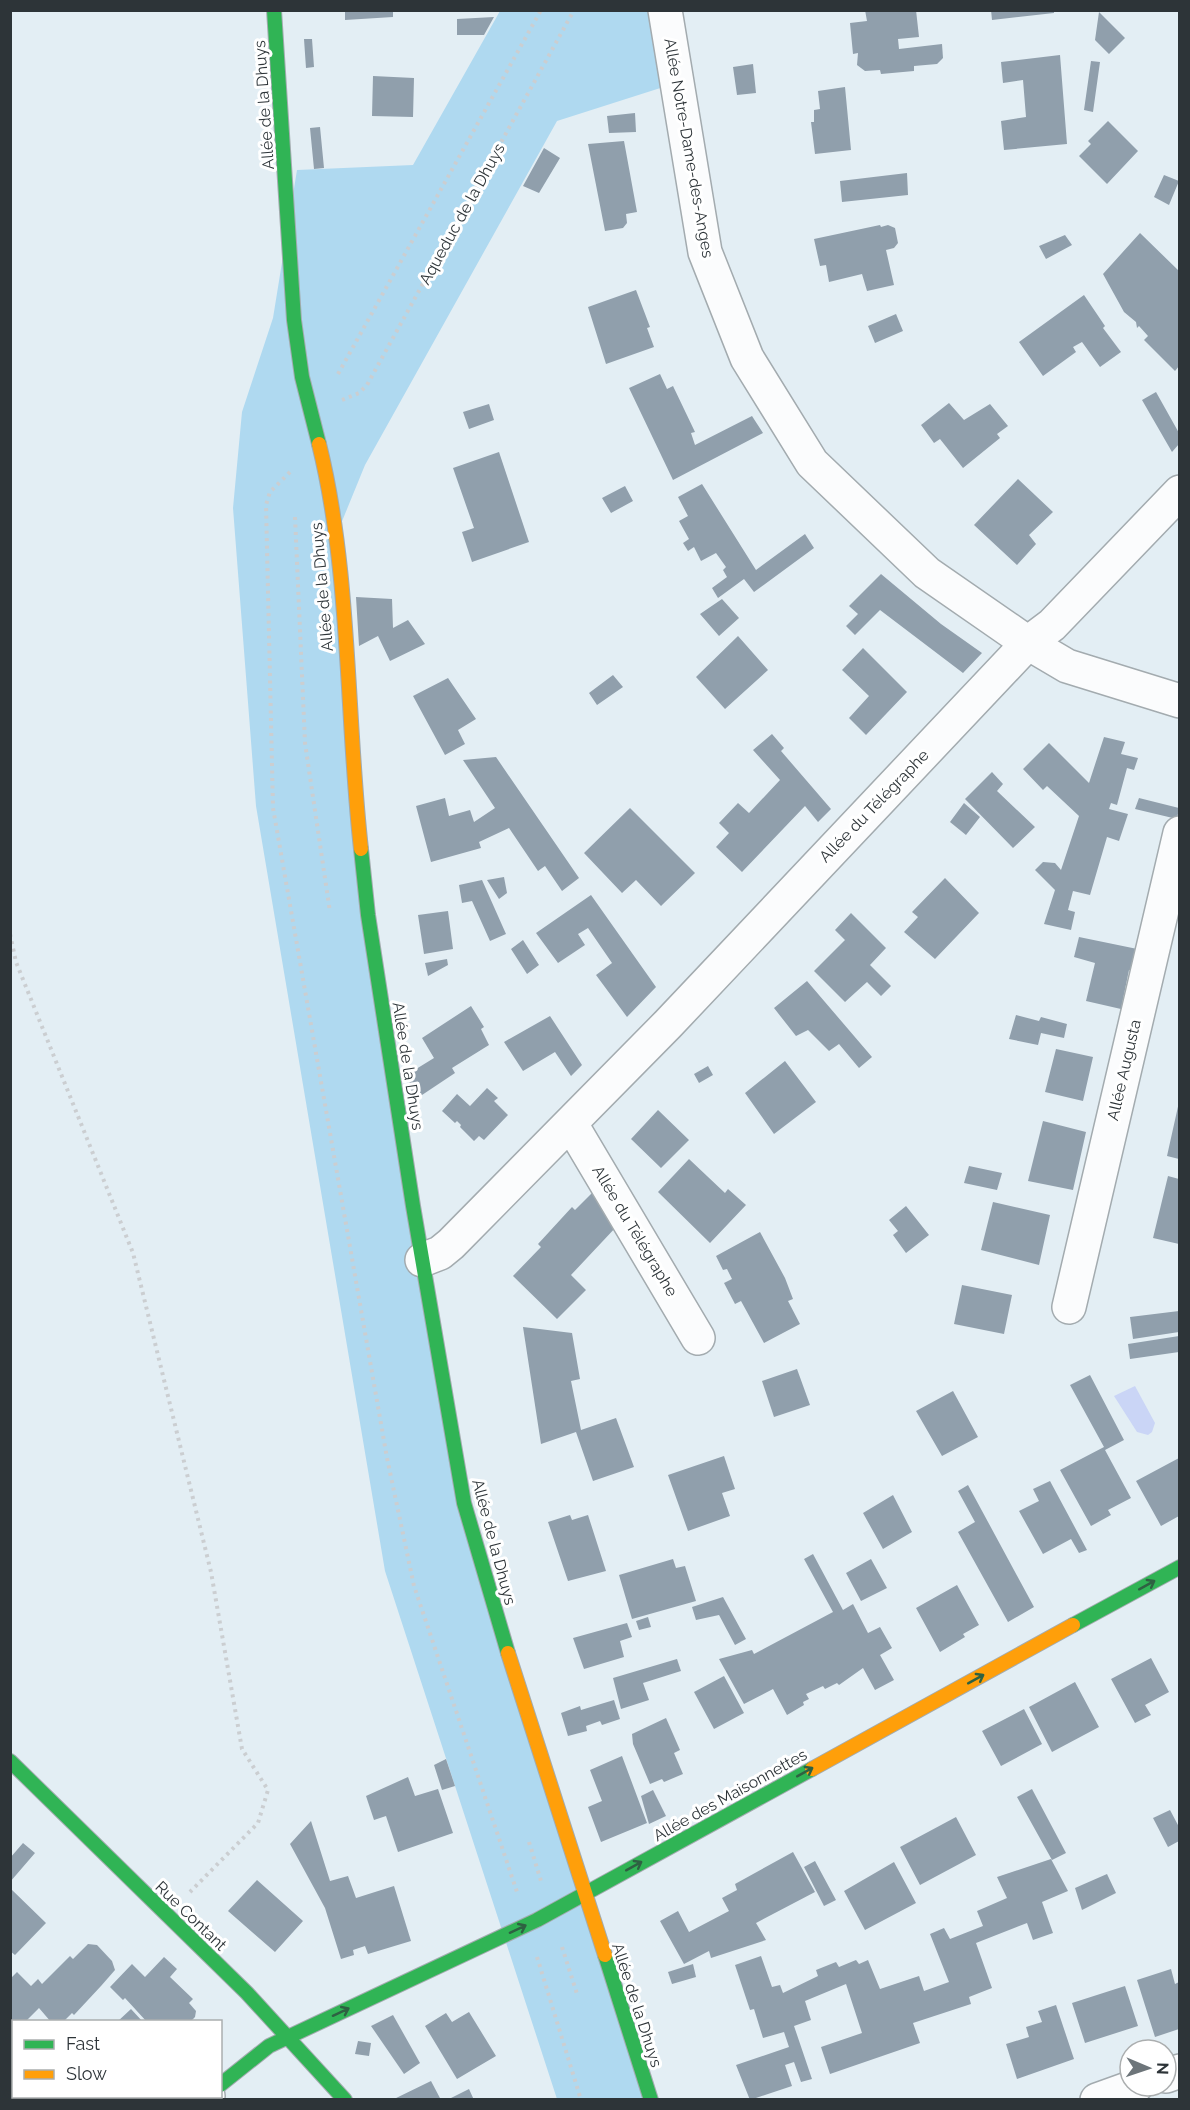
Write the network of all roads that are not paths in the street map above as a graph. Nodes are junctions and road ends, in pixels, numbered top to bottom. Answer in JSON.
{"nodes":[{"id":1,"x":274,"y":10,"type":"edge"},
{"id":2,"x":665,"y":10,"type":"edge"},
{"id":3,"x":1179,"y":492,"type":"edge"},
{"id":4,"x":1028,"y":643,"type":"junction"},
{"id":5,"x":1179,"y":701,"type":"edge"},
{"id":6,"x":1179,"y":833,"type":"edge"},
{"id":7,"x":571,"y":1124,"type":"junction"},
{"id":8,"x":422,"y":1260,"type":"junction"},
{"id":9,"x":1069,"y":1307,"type":"dead end"},
{"id":10,"x":698,"y":1338,"type":"dead end"},
{"id":11,"x":1179,"y":1567,"type":"edge"},
{"id":12,"x":10,"y":1761,"type":"edge"},
{"id":13,"x":583,"y":1894,"type":"junction"},
{"id":14,"x":288,"y":2037,"type":"junction"},
{"id":15,"x":222,"y":2083,"type":"edge"},
{"id":16,"x":1118,"y":2092,"type":"edge"},
{"id":17,"x":345,"y":2100,"type":"edge"},
{"id":18,"x":651,"y":2100,"type":"edge"},
{"id":19,"x":1097,"y":2100,"type":"edge"}],
"edges":[{"from":1,"to":8,"type":"street","name":"Allée de la Dhuys"},
{"from":2,"to":4,"type":"street","name":"Allée Notre-Dame-des-Anges"},
{"from":3,"to":4,"type":"street","name":"Allée du Télégraphe"},
{"from":4,"to":5,"type":"street","name":"Allée Notre-Dame-des-Anges"},
{"from":4,"to":7,"type":"street","name":"Allée du Télégraphe"},
{"from":6,"to":9,"type":"street","name":"Allée Augusta"},
{"from":7,"to":8,"type":"street","name":"Allée du Télégraphe"},
{"from":7,"to":10,"type":"street","name":"Allée du Télégraphe"},
{"from":8,"to":13,"type":"street","name":"Allée de la Dhuys"},
{"from":13,"to":11,"type":"street","name":"Allée des Maisonnettes","one_way":true},
{"from":12,"to":14,"type":"street","name":"Rue Contant"},
{"from":14,"to":13,"type":"street","name":"Allée des Maisonnettes","one_way":true},
{"from":13,"to":18,"type":"street","name":"Allée de la Dhuys"},
{"from":14,"to":15,"type":"street","name":"Allée des Maisonnettes"},
{"from":14,"to":17,"type":"street","name":"Rue Contant"},
{"from":16,"to":19,"type":"street"}]}
